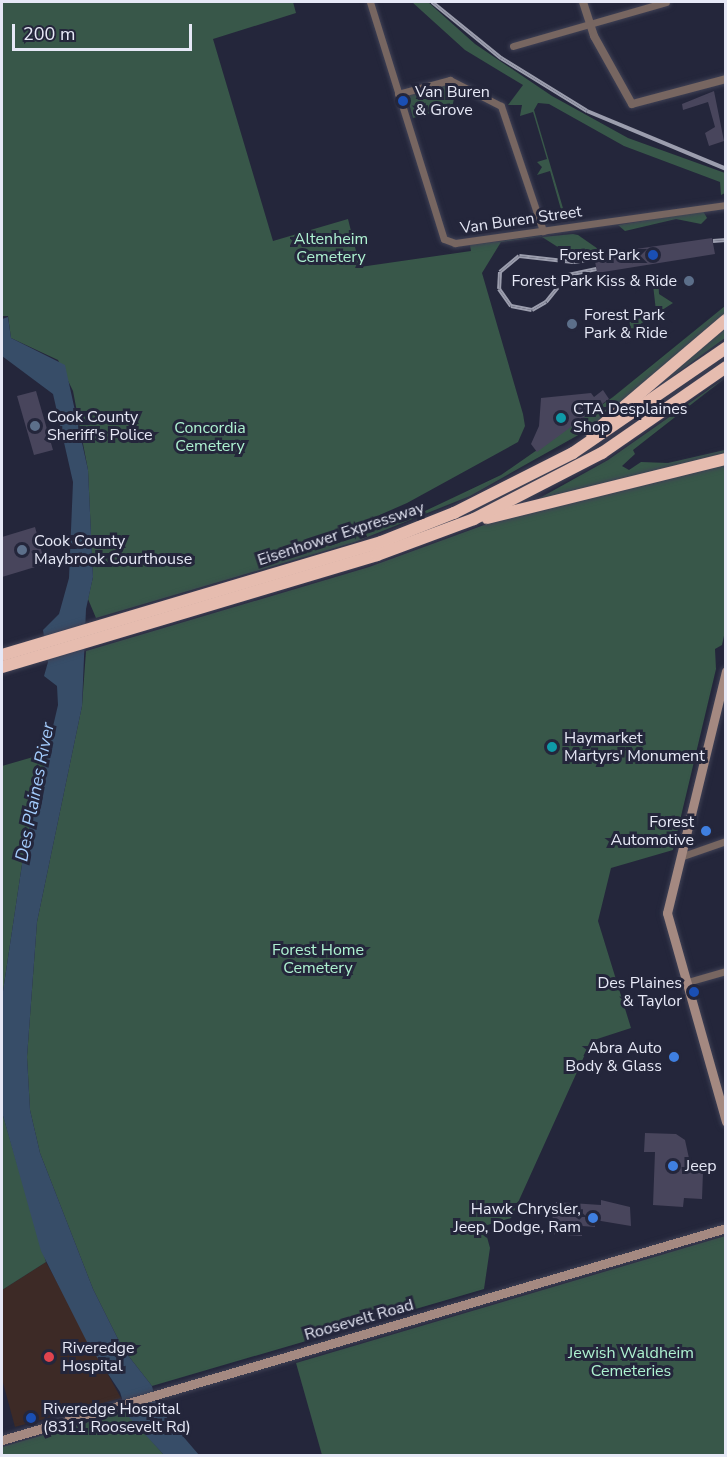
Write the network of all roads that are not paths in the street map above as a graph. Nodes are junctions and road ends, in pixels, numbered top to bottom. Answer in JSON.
{"nodes":[{"id":1,"x":370,"y":2,"type":"edge"},
{"id":2,"x":583,"y":2,"type":"edge"},
{"id":3,"x":666,"y":2,"type":"edge"},
{"id":4,"x":590,"y":24,"type":"junction"},
{"id":5,"x":513,"y":46,"type":"dead end"},
{"id":6,"x":726,"y":79,"type":"edge"},
{"id":7,"x":398,"y":94,"type":"junction"},
{"id":8,"x":726,"y":205,"type":"edge"},
{"id":9,"x":543,"y":231,"type":"junction"},
{"id":10,"x":726,"y":320,"type":"edge"},
{"id":11,"x":726,"y":348,"type":"edge"},
{"id":12,"x":726,"y":367,"type":"edge"},
{"id":13,"x":573,"y":453,"type":"junction"},
{"id":14,"x":726,"y":459,"type":"edge"},
{"id":15,"x":474,"y":519,"type":"junction"},
{"id":16,"x":97,"y":632,"type":"junction"},
{"id":17,"x":45,"y":648,"type":"junction"},
{"id":18,"x":2,"y":655,"type":"edge"},
{"id":19,"x":2,"y":667,"type":"edge"},
{"id":20,"x":726,"y":670,"type":"edge"},
{"id":21,"x":721,"y":707,"type":"edge"},
{"id":22,"x":724,"y":844,"type":"edge"},
{"id":23,"x":680,"y":856,"type":"junction"},
{"id":24,"x":726,"y":971,"type":"edge"},
{"id":25,"x":684,"y":983,"type":"junction"},
{"id":26,"x":722,"y":1099,"type":"edge"},
{"id":27,"x":726,"y":1122,"type":"edge"},
{"id":28,"x":726,"y":1228,"type":"edge"},
{"id":29,"x":2,"y":1440,"type":"edge"}],
"edges":[{"from":1,"to":7,"type":"street","name":"Van Buren Street"},
{"from":2,"to":4,"type":"street"},
{"from":3,"to":4,"type":"street"},
{"from":4,"to":5,"type":"street"},
{"from":4,"to":6,"type":"street"},
{"from":7,"to":9,"type":"street"},
{"from":7,"to":9,"type":"street","name":"Van Buren Street"},
{"from":8,"to":9,"type":"street","name":"Van Buren Street"},
{"from":10,"to":13,"type":"highway"},
{"from":11,"to":13,"type":"highway","name":"Eisenhower Expressway"},
{"from":12,"to":15,"type":"highway","name":"Eisenhower Expressway"},
{"from":13,"to":16,"type":"highway","name":"Eisenhower Expressway"},
{"from":14,"to":15,"type":"highway"},
{"from":15,"to":16,"type":"highway","name":"Eisenhower Expressway"},
{"from":16,"to":17,"type":"highway","name":"Eisenhower Expressway"},
{"from":17,"to":18,"type":"highway","name":"Eisenhower Expressway"},
{"from":17,"to":19,"type":"highway","name":"Eisenhower Expressway"},
{"from":20,"to":21,"type":"main road"},
{"from":21,"to":23,"type":"main road"},
{"from":22,"to":23,"type":"street"},
{"from":23,"to":25,"type":"main road"},
{"from":24,"to":25,"type":"street"},
{"from":25,"to":26,"type":"main road"},
{"from":26,"to":27,"type":"main road"},
{"from":28,"to":29,"type":"main road","name":"Roosevelt Road"}]}
